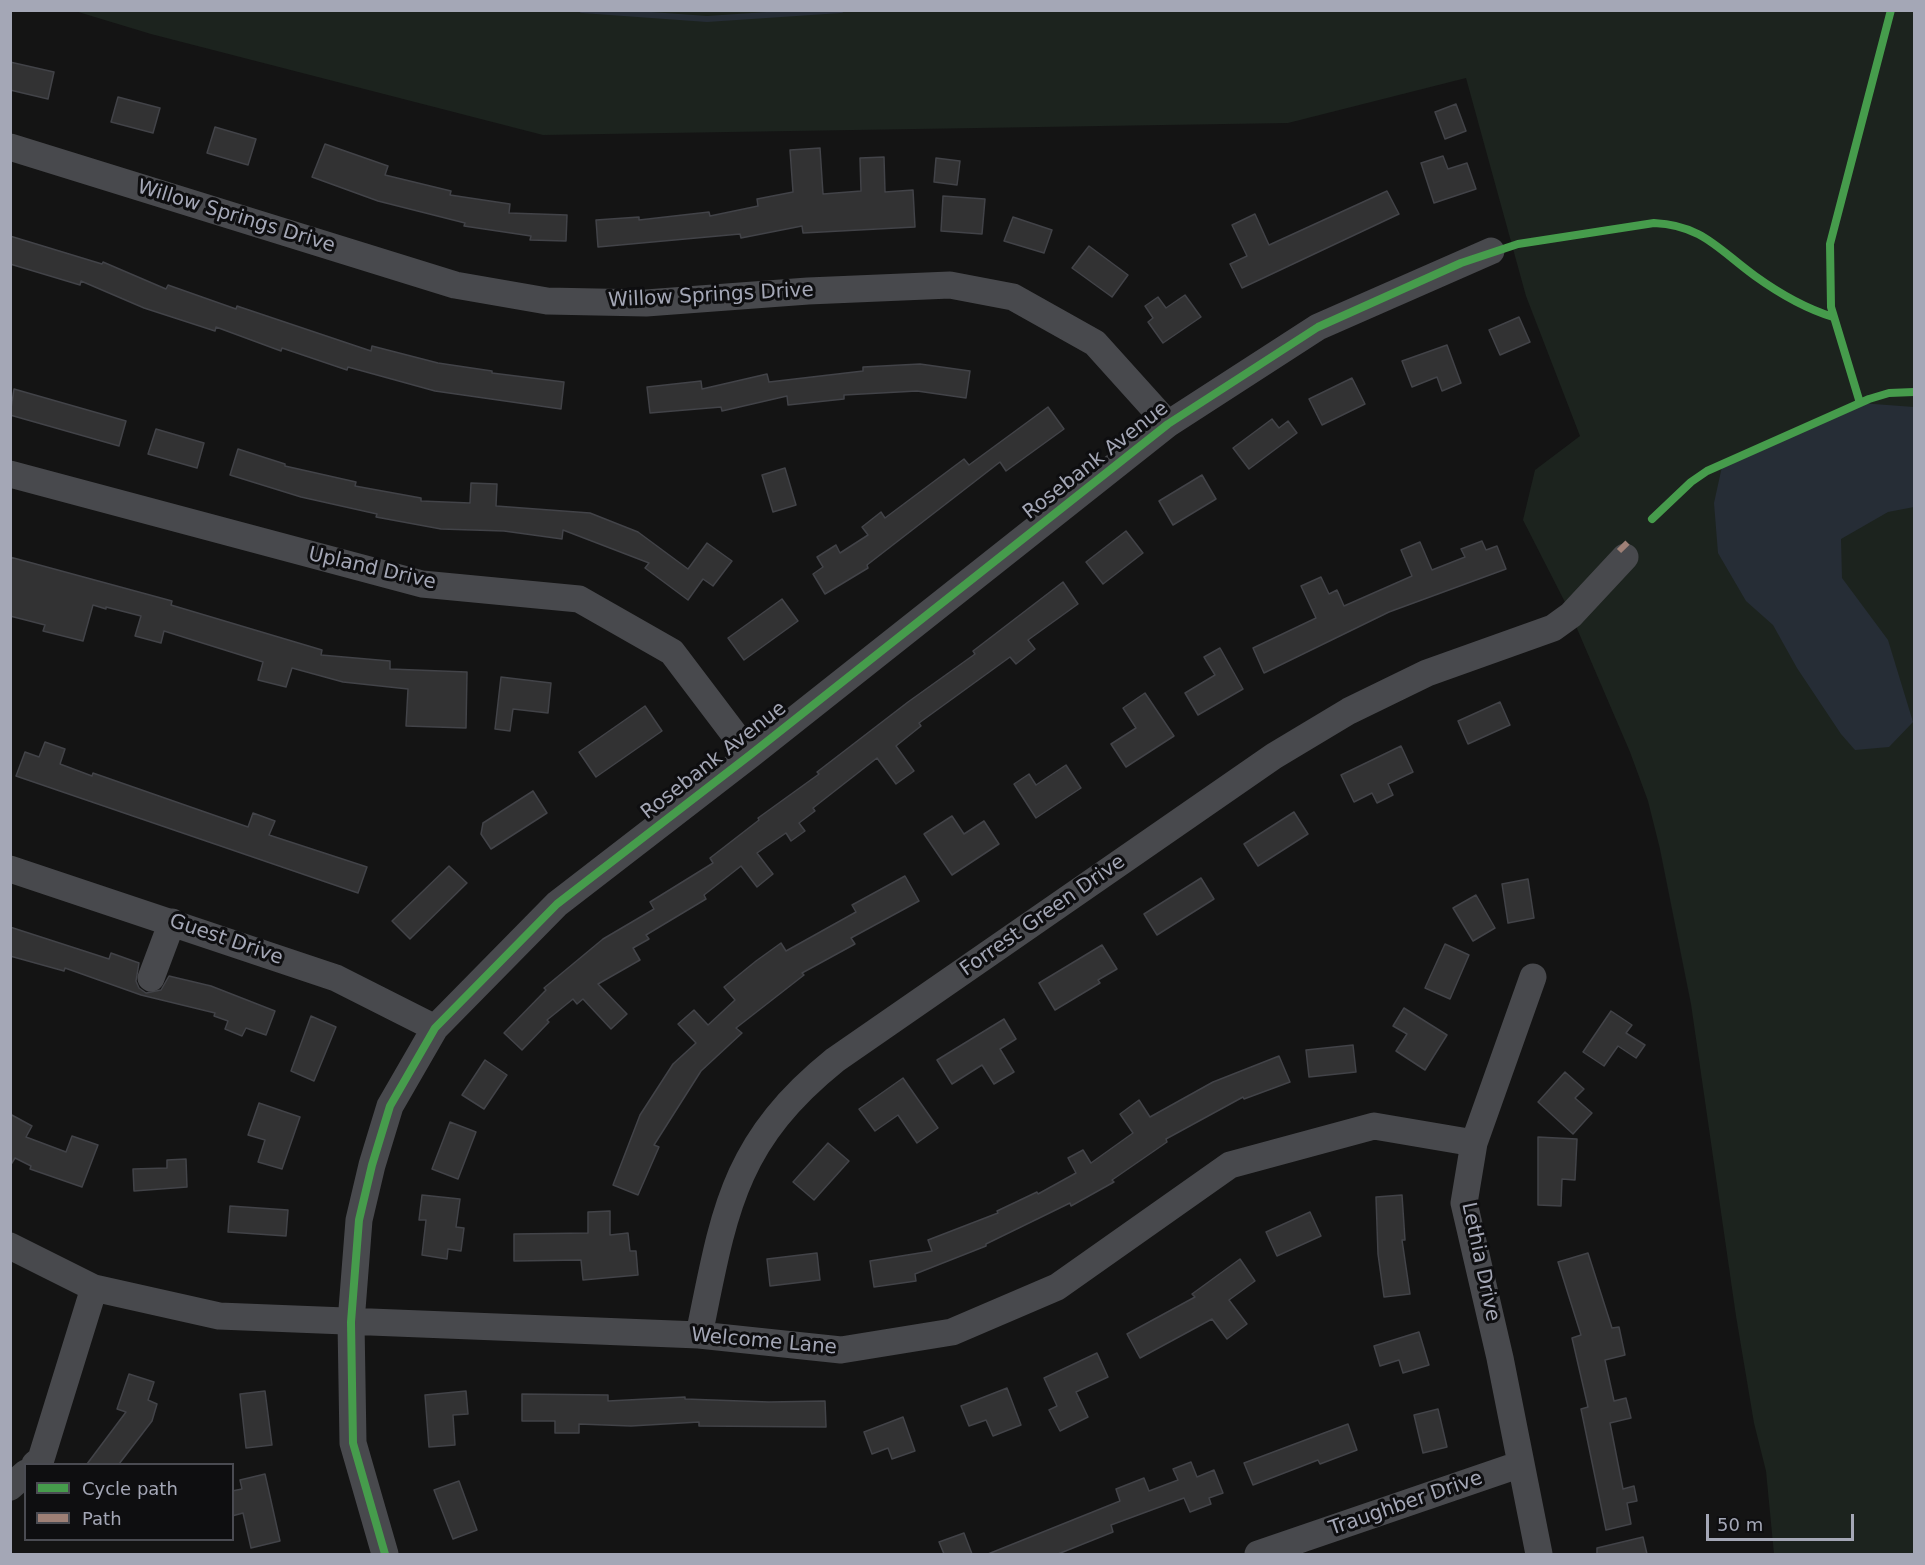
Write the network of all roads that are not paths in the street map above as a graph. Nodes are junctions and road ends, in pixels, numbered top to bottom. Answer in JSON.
{"nodes":[{"id":1,"x":10,"y":147,"type":"edge"},
{"id":2,"x":1491,"y":251,"type":"dead end"},
{"id":3,"x":1168,"y":424,"type":"junction"},
{"id":4,"x":10,"y":474,"type":"edge"},
{"id":5,"x":1626,"y":557,"type":"dead end"},
{"id":6,"x":750,"y":755,"type":"junction"},
{"id":7,"x":10,"y":869,"type":"edge"},
{"id":8,"x":172,"y":922,"type":"junction"},
{"id":9,"x":1533,"y":977,"type":"dead end"},
{"id":10,"x":151,"y":978,"type":"dead end"},
{"id":11,"x":435,"y":1028,"type":"junction"},
{"id":12,"x":1474,"y":1143,"type":"junction"},
{"id":13,"x":10,"y":1246,"type":"edge"},
{"id":14,"x":94,"y":1288,"type":"junction"},
{"id":15,"x":351,"y":1322,"type":"junction"},
{"id":16,"x":699,"y":1335,"type":"junction"},
{"id":17,"x":36,"y":1463,"type":"edge"},
{"id":18,"x":1521,"y":1464,"type":"junction"},
{"id":19,"x":24,"y":1475,"type":"edge"},
{"id":20,"x":10,"y":1487,"type":"edge"},
{"id":21,"x":385,"y":1554,"type":"edge"},
{"id":22,"x":1258,"y":1554,"type":"edge"},
{"id":23,"x":1539,"y":1554,"type":"edge"}],
"edges":[{"from":1,"to":3,"type":"street","name":"Willow Springs Drive"},
{"from":2,"to":3,"type":"street","name":"Rosebank Avenue"},
{"from":3,"to":6,"type":"street","name":"Rosebank Avenue"},
{"from":4,"to":6,"type":"street","name":"Upland Drive"},
{"from":5,"to":16,"type":"street","name":"Forrest Green Drive"},
{"from":6,"to":11,"type":"street","name":"Rosebank Avenue"},
{"from":7,"to":8,"type":"street","name":"Guest Drive"},
{"from":8,"to":10,"type":"street"},
{"from":8,"to":11,"type":"street","name":"Guest Drive"},
{"from":9,"to":12,"type":"street","name":"Lethia Drive"},
{"from":11,"to":15,"type":"street","name":"Rosebank Avenue"},
{"from":12,"to":16,"type":"street","name":"Welcome Lane"},
{"from":12,"to":18,"type":"street","name":"Lethia Drive"},
{"from":13,"to":14,"type":"street","name":"Welcome Lane"},
{"from":14,"to":15,"type":"street","name":"Welcome Lane"},
{"from":14,"to":17,"type":"street"},
{"from":15,"to":16,"type":"street","name":"Welcome Lane"},
{"from":15,"to":21,"type":"street","name":"Rosebank Avenue"},
{"from":18,"to":22,"type":"street","name":"Traughber Drive"},
{"from":18,"to":23,"type":"street","name":"Lethia Drive"},
{"from":19,"to":20,"type":"street"}]}
